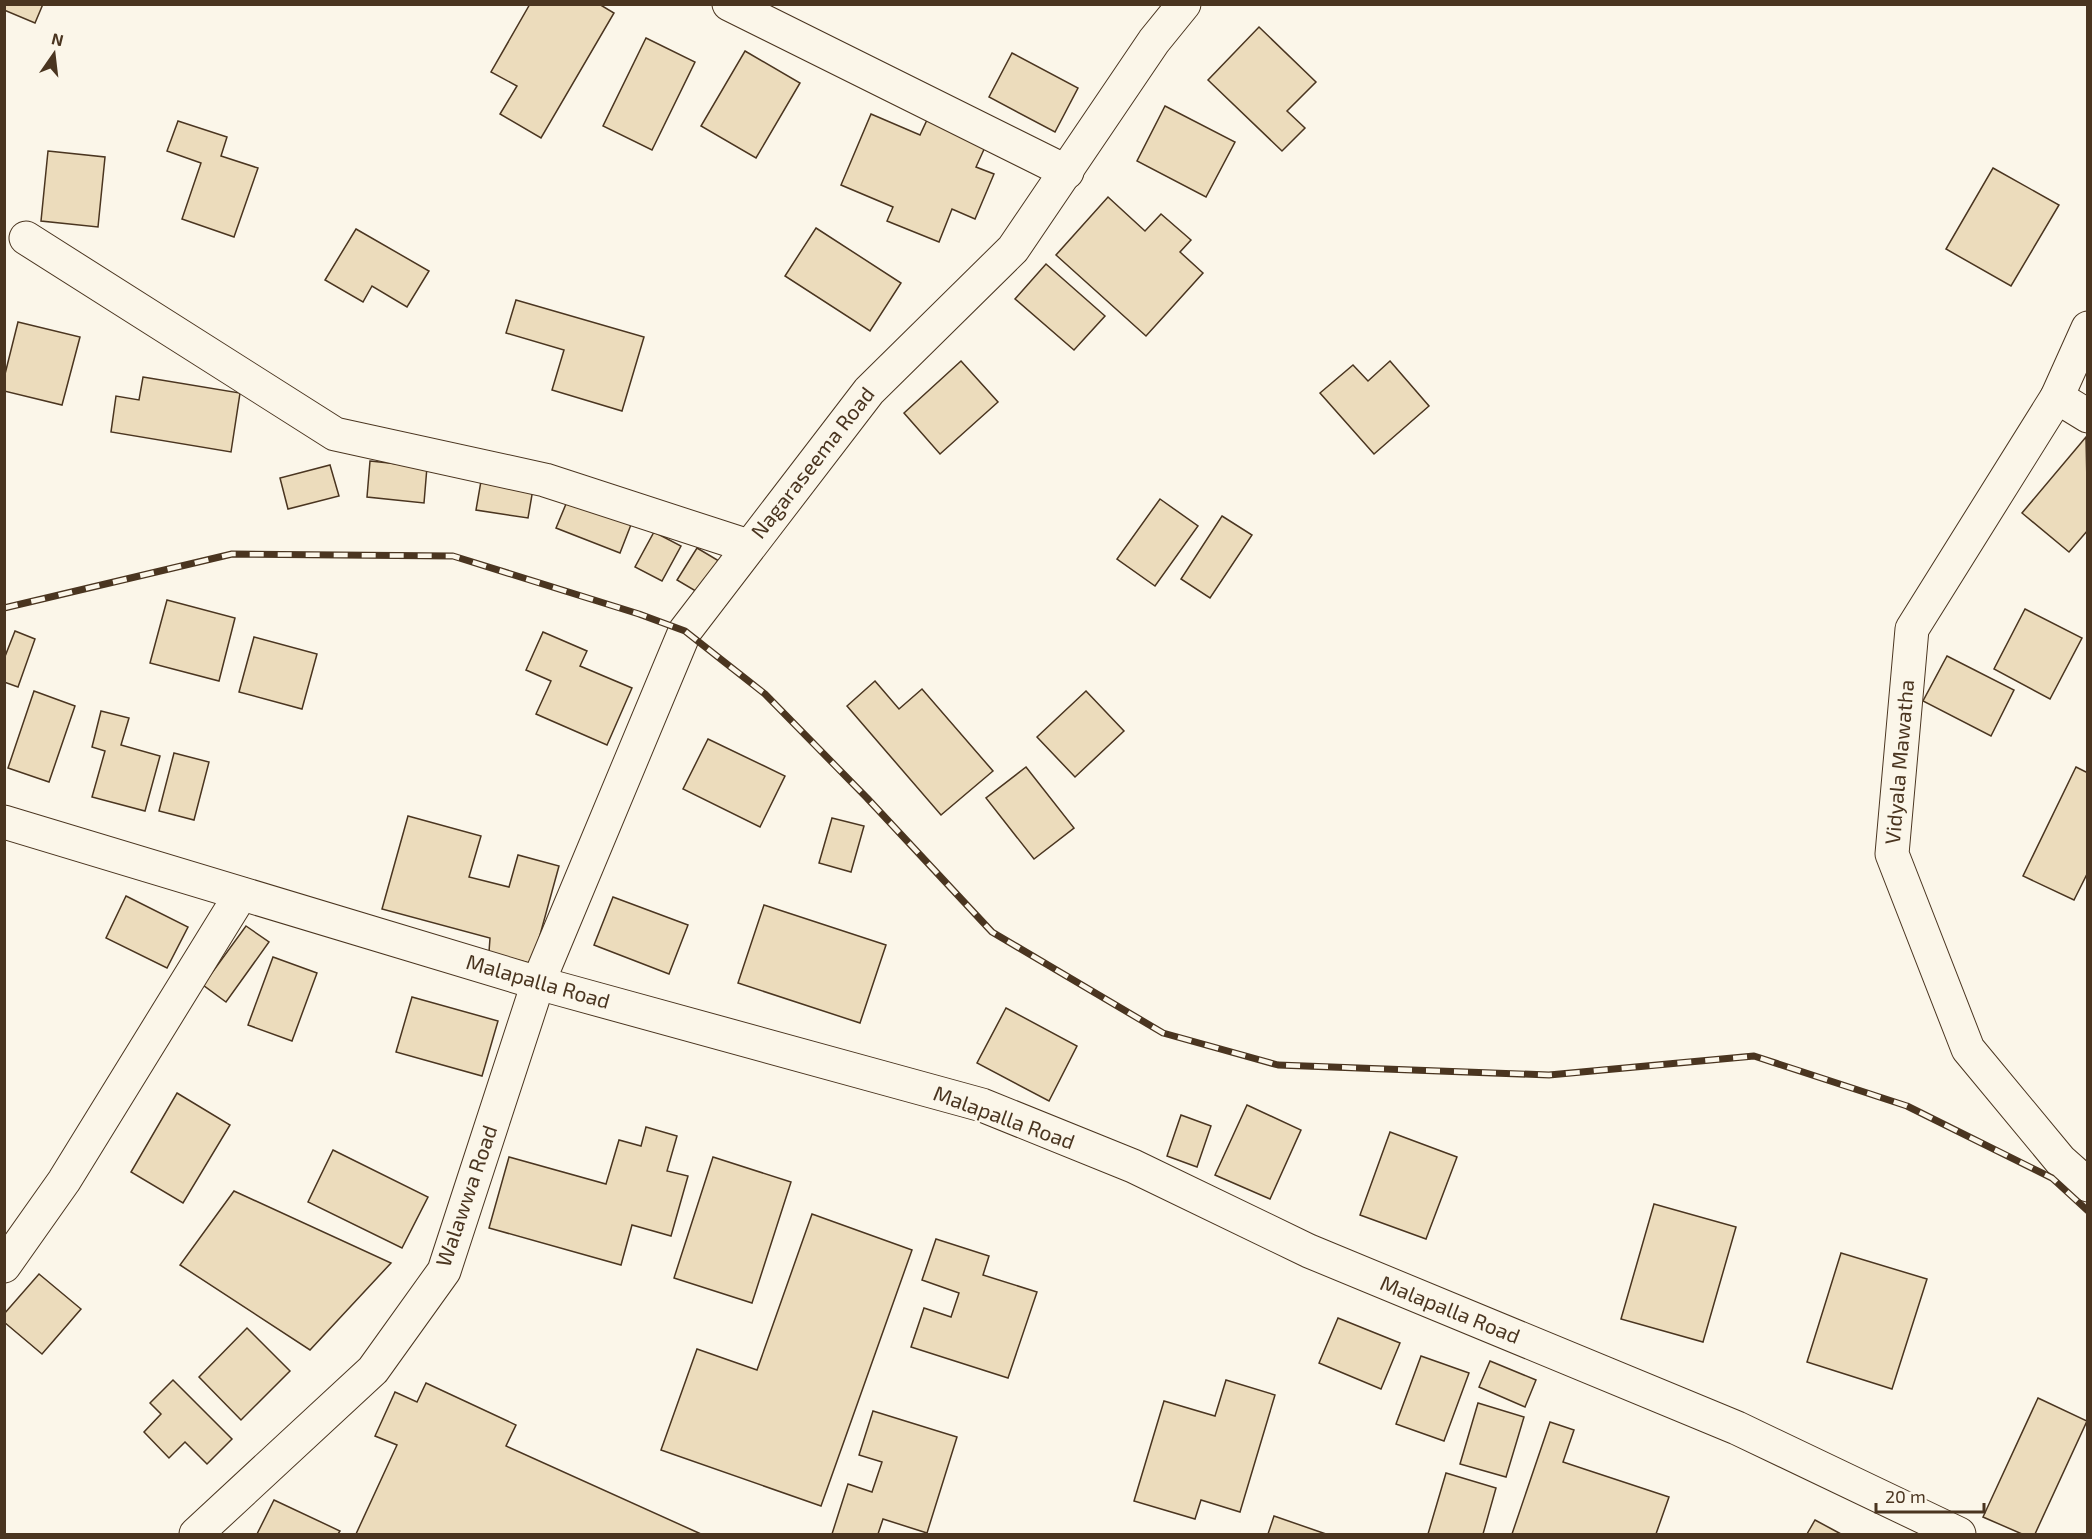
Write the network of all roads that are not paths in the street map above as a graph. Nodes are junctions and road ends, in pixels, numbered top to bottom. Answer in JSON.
{"nodes":[{"id":1,"x":729,"y":4,"type":"edge"},
{"id":2,"x":1184,"y":4,"type":"edge"},
{"id":3,"x":1067,"y":172,"type":"junction"},
{"id":4,"x":26,"y":238,"type":"dead end"},
{"id":5,"x":2088,"y":328,"type":"edge"},
{"id":6,"x":2057,"y":397,"type":"junction"},
{"id":7,"x":2088,"y":416,"type":"edge"},
{"id":8,"x":748,"y":546,"type":"junction"},
{"id":9,"x":4,"y":822,"type":"edge"},
{"id":10,"x":241,"y":894,"type":"junction"},
{"id":11,"x":538,"y":982,"type":"junction"},
{"id":12,"x":2088,"y":1185,"type":"edge"},
{"id":13,"x":4,"y":1266,"type":"edge"},
{"id":14,"x":196,"y":1534,"type":"edge"},
{"id":15,"x":1959,"y":1534,"type":"edge"}],
"edges":[{"from":1,"to":3,"type":"street"},
{"from":2,"to":3,"type":"street","name":"Nagaraseema Road"},
{"from":3,"to":8,"type":"street","name":"Nagaraseema Road"},
{"from":4,"to":8,"type":"street"},
{"from":5,"to":6,"type":"street","name":"Vidyala Mawatha"},
{"from":6,"to":7,"type":"street"},
{"from":6,"to":12,"type":"street","name":"Vidyala Mawatha"},
{"from":8,"to":11,"type":"street","name":"Nagaraseema Road"},
{"from":9,"to":10,"type":"street","name":"Malapalla Road"},
{"from":10,"to":11,"type":"street","name":"Malapalla Road"},
{"from":10,"to":13,"type":"street"},
{"from":11,"to":14,"type":"street","name":"Walawwa Road"},
{"from":11,"to":15,"type":"street","name":"Malapalla Road"}]}
